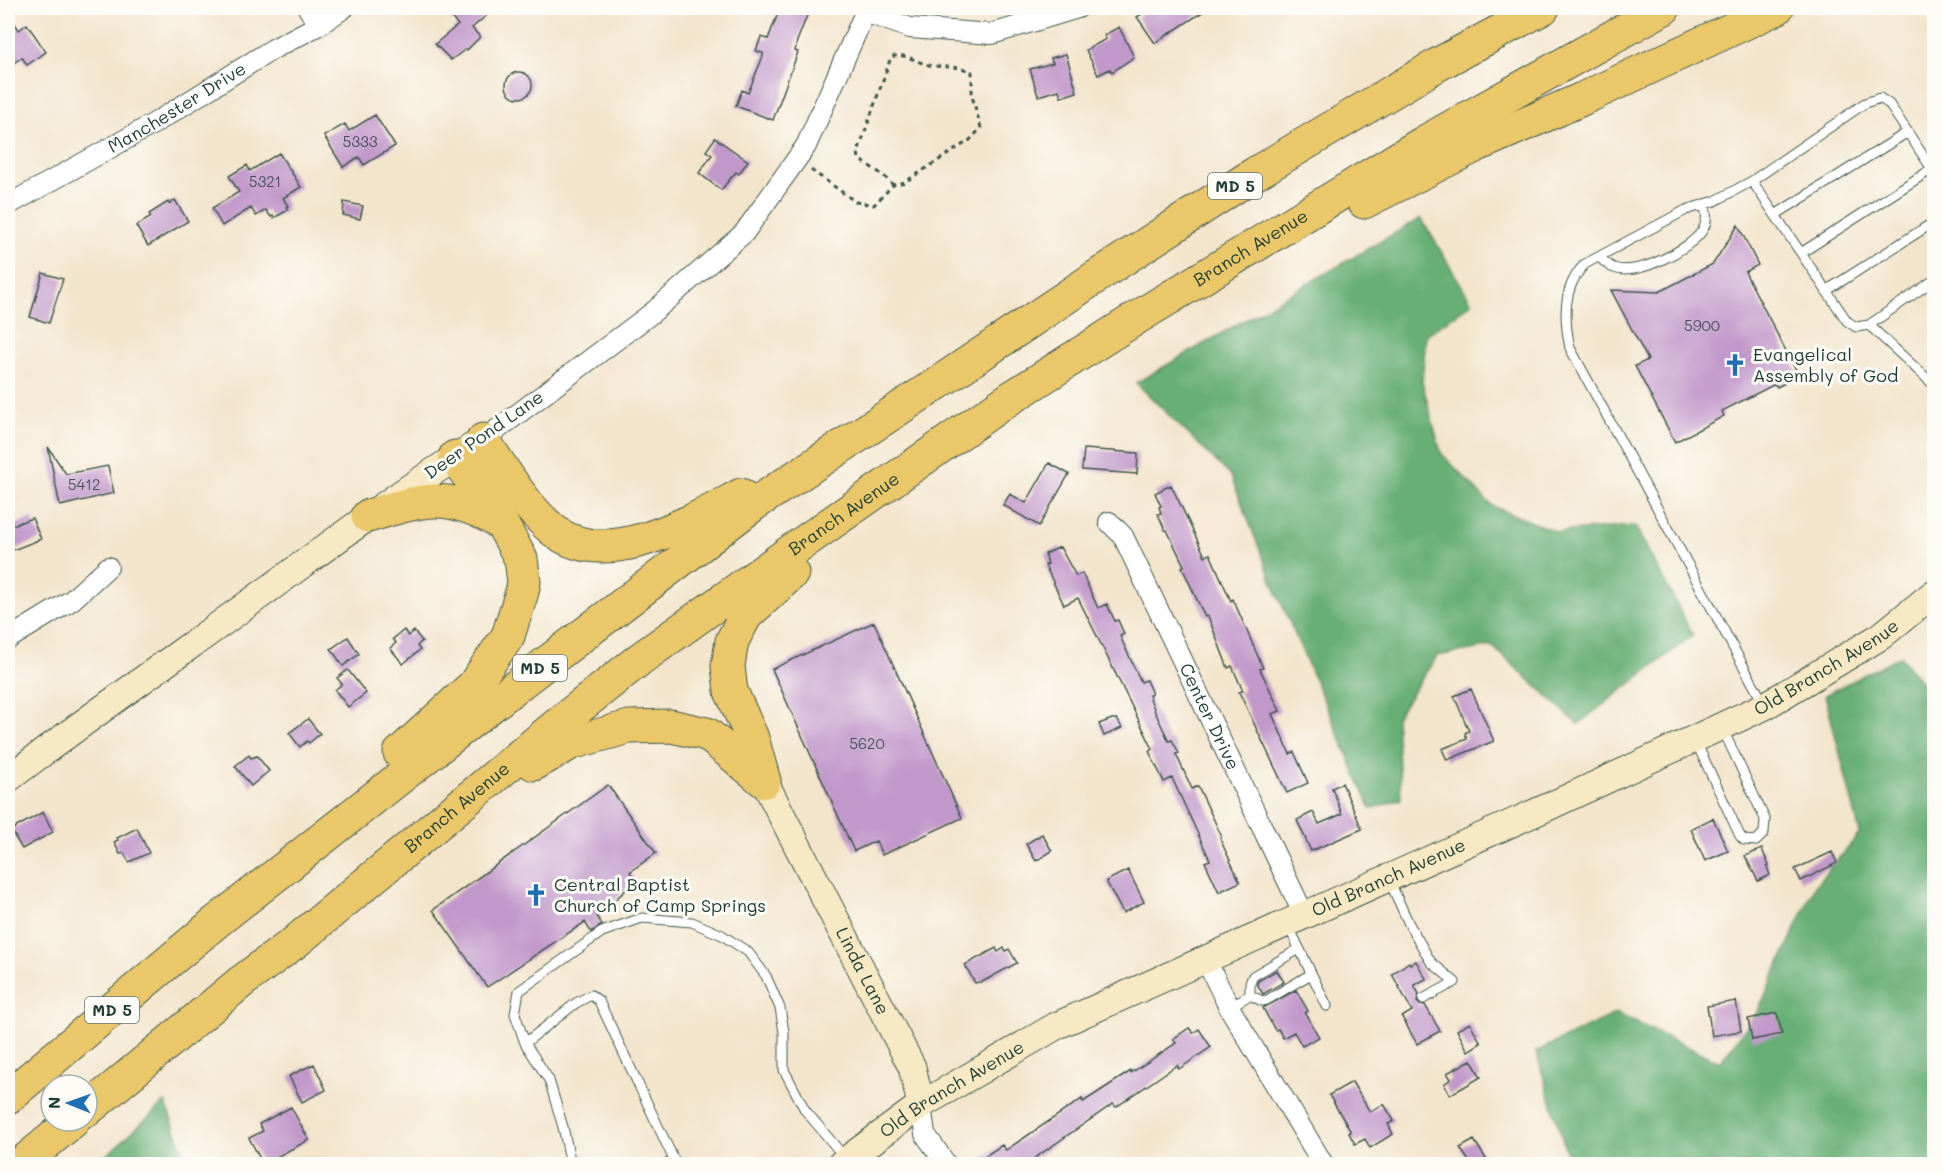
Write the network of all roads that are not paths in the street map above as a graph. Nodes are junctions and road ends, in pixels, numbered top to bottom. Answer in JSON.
{"nodes":[{"id":1,"x":308,"y":8,"type":"edge"},
{"id":2,"x":344,"y":8,"type":"edge"},
{"id":3,"x":1078,"y":8,"type":"edge"},
{"id":4,"x":1543,"y":8,"type":"edge"},
{"id":5,"x":1665,"y":8,"type":"edge"},
{"id":6,"x":1776,"y":8,"type":"edge"},
{"id":7,"x":866,"y":10,"type":"edge"},
{"id":8,"x":319,"y":25,"type":"junction"},
{"id":9,"x":1908,"y":132,"type":"junction"},
{"id":10,"x":1934,"y":171,"type":"edge"},
{"id":11,"x":1752,"y":181,"type":"junction"},
{"id":12,"x":1704,"y":204,"type":"junction"},
{"id":13,"x":8,"y":205,"type":"edge"},
{"id":14,"x":1775,"y":215,"type":"junction"},
{"id":15,"x":1935,"y":222,"type":"edge"},
{"id":16,"x":1801,"y":253,"type":"junction"},
{"id":17,"x":1599,"y":257,"type":"junction"},
{"id":18,"x":1935,"y":280,"type":"edge"},
{"id":19,"x":1826,"y":291,"type":"junction"},
{"id":20,"x":1138,"y":317,"type":"junction"},
{"id":21,"x":1869,"y":326,"type":"junction"},
{"id":22,"x":1935,"y":385,"type":"edge"},
{"id":23,"x":873,"y":427,"type":"junction"},
{"id":24,"x":483,"y":440,"type":"junction"},
{"id":25,"x":455,"y":457,"type":"junction"},
{"id":26,"x":917,"y":464,"type":"junction"},
{"id":27,"x":368,"y":516,"type":"junction"},
{"id":28,"x":1109,"y":522,"type":"dead end"},
{"id":29,"x":502,"y":524,"type":"junction"},
{"id":30,"x":108,"y":567,"type":"dead end"},
{"id":31,"x":1935,"y":593,"type":"edge"},
{"id":32,"x":8,"y":639,"type":"edge"},
{"id":33,"x":1765,"y":706,"type":"junction"},
{"id":34,"x":1722,"y":728,"type":"junction"},
{"id":35,"x":1695,"y":740,"type":"junction"},
{"id":36,"x":8,"y":779,"type":"edge"},
{"id":37,"x":764,"y":781,"type":"junction"},
{"id":38,"x":1388,"y":878,"type":"junction"},
{"id":39,"x":361,"y":887,"type":"junction"},
{"id":40,"x":1295,"y":919,"type":"junction"},
{"id":41,"x":216,"y":922,"type":"junction"},
{"id":42,"x":1299,"y":949,"type":"junction"},
{"id":43,"x":1205,"y":958,"type":"junction"},
{"id":44,"x":1311,"y":974,"type":"junction"},
{"id":45,"x":1250,"y":995,"type":"junction"},
{"id":46,"x":1423,"y":999,"type":"dead end"},
{"id":47,"x":1328,"y":1006,"type":"dead end"},
{"id":48,"x":1229,"y":1007,"type":"junction"},
{"id":49,"x":525,"y":1042,"type":"junction"},
{"id":50,"x":8,"y":1097,"type":"edge"},
{"id":51,"x":99,"y":1100,"type":"edge"},
{"id":52,"x":921,"y":1105,"type":"junction"},
{"id":53,"x":58,"y":1133,"type":"edge"},
{"id":54,"x":844,"y":1162,"type":"edge"},
{"id":55,"x":21,"y":1164,"type":"edge"},
{"id":56,"x":571,"y":1164,"type":"edge"},
{"id":57,"x":667,"y":1164,"type":"edge"},
{"id":58,"x":946,"y":1164,"type":"edge"},
{"id":59,"x":1323,"y":1164,"type":"edge"}],
"edges":[{"from":1,"to":8,"type":"street"},
{"from":2,"to":8,"type":"street","name":"Manchester Drive"},
{"from":3,"to":7,"type":"street"},
{"from":4,"to":23,"type":"highway","number":"MD 5"},
{"from":5,"to":20,"type":"highway","name":"Branch Avenue"},
{"from":6,"to":20,"type":"highway"},
{"from":7,"to":24,"type":"street","name":"Deer Pond Lane"},
{"from":8,"to":13,"type":"street","name":"Manchester Drive"},
{"from":9,"to":10,"type":"lane"},
{"from":9,"to":11,"type":"lane"},
{"from":9,"to":14,"type":"lane"},
{"from":10,"to":16,"type":"lane"},
{"from":11,"to":12,"type":"lane"},
{"from":11,"to":14,"type":"lane"},
{"from":12,"to":17,"type":"lane"},
{"from":12,"to":17,"type":"lane"},
{"from":14,"to":16,"type":"lane"},
{"from":15,"to":19,"type":"lane"},
{"from":16,"to":19,"type":"lane"},
{"from":17,"to":33,"type":"lane"},
{"from":18,"to":21,"type":"lane"},
{"from":19,"to":21,"type":"lane"},
{"from":20,"to":26,"type":"highway","name":"Branch Avenue"},
{"from":21,"to":22,"type":"lane"},
{"from":23,"to":24,"type":"highway"},
{"from":23,"to":41,"type":"highway","number":"MD 5"},
{"from":24,"to":25,"type":"street","name":"Deer Pond Lane"},
{"from":25,"to":27,"type":"street","name":"Deer Pond Lane"},
{"from":25,"to":29,"type":"highway"},
{"from":26,"to":37,"type":"highway"},
{"from":26,"to":39,"type":"highway","name":"Branch Avenue"},
{"from":27,"to":29,"type":"highway"},
{"from":27,"to":36,"type":"street","name":"Deer Pond Lane"},
{"from":28,"to":40,"type":"street","name":"Center Drive"},
{"from":29,"to":41,"type":"highway"},
{"from":30,"to":32,"type":"street"},
{"from":31,"to":33,"type":"street","name":"Old Branch Avenue"},
{"from":33,"to":34,"type":"street","name":"Old Branch Avenue"},
{"from":34,"to":35,"type":"street","name":"Old Branch Avenue"},
{"from":34,"to":35,"type":"lane"},
{"from":35,"to":38,"type":"street","name":"Old Branch Avenue"},
{"from":37,"to":39,"type":"highway"},
{"from":37,"to":52,"type":"street","name":"Linda Lane"},
{"from":38,"to":40,"type":"street","name":"Old Branch Avenue"},
{"from":38,"to":46,"type":"lane"},
{"from":39,"to":51,"type":"highway","name":"Branch Avenue"},
{"from":40,"to":42,"type":"lane"},
{"from":40,"to":43,"type":"street","name":"Old Branch Avenue"},
{"from":41,"to":50,"type":"highway","number":"MD 5"},
{"from":42,"to":44,"type":"lane"},
{"from":42,"to":45,"type":"lane"},
{"from":43,"to":48,"type":"street"},
{"from":43,"to":52,"type":"street","name":"Old Branch Avenue"},
{"from":44,"to":45,"type":"lane"},
{"from":44,"to":47,"type":"lane"},
{"from":45,"to":48,"type":"lane"},
{"from":48,"to":59,"type":"street"},
{"from":49,"to":54,"type":"lane"},
{"from":49,"to":56,"type":"lane"},
{"from":49,"to":57,"type":"lane"},
{"from":52,"to":54,"type":"street","name":"Old Branch Avenue"},
{"from":52,"to":58,"type":"street","name":"Linda Lane"},
{"from":53,"to":55,"type":"highway"}]}
